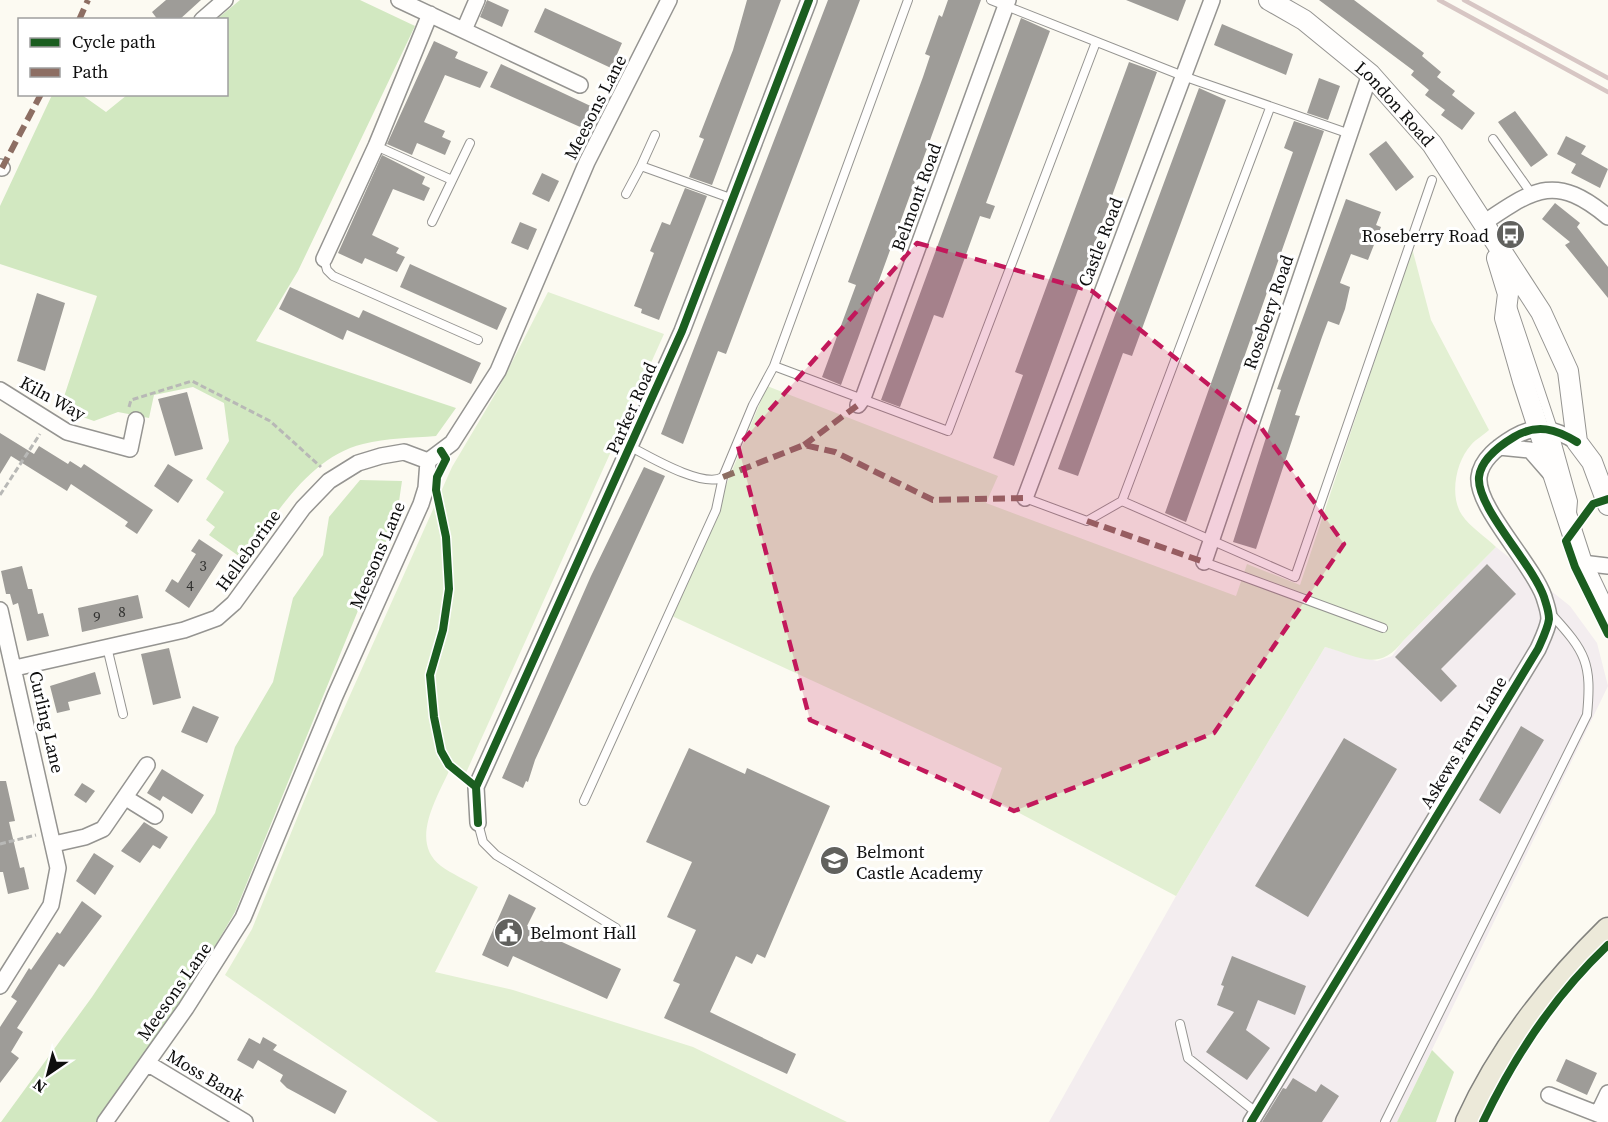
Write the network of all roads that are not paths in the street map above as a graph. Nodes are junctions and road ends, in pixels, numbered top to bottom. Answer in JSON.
{"nodes":[{"id":1,"x":225,"y":0,"type":"edge"},
{"id":2,"x":399,"y":0,"type":"edge"},
{"id":3,"x":477,"y":0,"type":"edge"},
{"id":4,"x":669,"y":0,"type":"edge"},
{"id":5,"x":809,"y":0,"type":"edge"},
{"id":6,"x":909,"y":0,"type":"edge"},
{"id":7,"x":991,"y":0,"type":"edge"},
{"id":8,"x":1212,"y":0,"type":"edge"},
{"id":9,"x":1269,"y":0,"type":"edge"},
{"id":10,"x":1007,"y":3,"type":"edge"},
{"id":11,"x":430,"y":14,"type":"junction"},
{"id":12,"x":204,"y":18,"type":"edge"},
{"id":13,"x":464,"y":30,"type":"junction"},
{"id":14,"x":1096,"y":42,"type":"junction"},
{"id":15,"x":1370,"y":74,"type":"junction"},
{"id":16,"x":1184,"y":76,"type":"junction"},
{"id":17,"x":580,"y":85,"type":"dead end"},
{"id":18,"x":1270,"y":108,"type":"junction"},
{"id":19,"x":1350,"y":134,"type":"junction"},
{"id":20,"x":655,"y":135,"type":"dead end"},
{"id":21,"x":1493,"y":139,"type":"dead end"},
{"id":22,"x":470,"y":143,"type":"dead end"},
{"id":23,"x":376,"y":146,"type":"junction"},
{"id":24,"x":641,"y":166,"type":"junction"},
{"id":25,"x":452,"y":180,"type":"junction"},
{"id":26,"x":1432,"y":180,"type":"dead end"},
{"id":27,"x":1531,"y":193,"type":"junction"},
{"id":28,"x":626,"y":194,"type":"dead end"},
{"id":29,"x":733,"y":199,"type":"junction"},
{"id":30,"x":1608,"y":217,"type":"edge"},
{"id":31,"x":432,"y":222,"type":"dead end"},
{"id":32,"x":1486,"y":230,"type":"junction"},
{"id":33,"x":324,"y":259,"type":"joint"},
{"id":34,"x":478,"y":340,"type":"dead end"},
{"id":35,"x":774,"y":366,"type":"junction"},
{"id":36,"x":0,"y":390,"type":"edge"},
{"id":37,"x":861,"y":402,"type":"junction"},
{"id":38,"x":133,"y":415,"type":"road end"},
{"id":39,"x":1546,"y":430,"type":"junction"},
{"id":40,"x":1577,"y":442,"type":"junction"},
{"id":41,"x":631,"y":447,"type":"junction"},
{"id":42,"x":1499,"y":447,"type":"junction"},
{"id":43,"x":428,"y":461,"type":"junction"},
{"id":44,"x":1551,"y":474,"type":"junction"},
{"id":45,"x":723,"y":477,"type":"junction"},
{"id":46,"x":1025,"y":498,"type":"joint"},
{"id":47,"x":1122,"y":501,"type":"junction"},
{"id":48,"x":1608,"y":506,"type":"edge"},
{"id":49,"x":1572,"y":535,"type":"junction"},
{"id":50,"x":1211,"y":541,"type":"junction"},
{"id":51,"x":1204,"y":562,"type":"joint"},
{"id":52,"x":1582,"y":563,"type":"junction"},
{"id":53,"x":1608,"y":566,"type":"edge"},
{"id":54,"x":0,"y":610,"type":"edge"},
{"id":55,"x":1548,"y":610,"type":"junction"},
{"id":56,"x":1608,"y":618,"type":"edge"},
{"id":57,"x":1383,"y":628,"type":"dead end"},
{"id":58,"x":107,"y":647,"type":"junction"},
{"id":59,"x":15,"y":668,"type":"junction"},
{"id":60,"x":123,"y":714,"type":"dead end"},
{"id":61,"x":147,"y":765,"type":"dead end"},
{"id":62,"x":126,"y":798,"type":"junction"},
{"id":63,"x":584,"y":801,"type":"dead end"},
{"id":64,"x":155,"y":816,"type":"dead end"},
{"id":65,"x":478,"y":823,"type":"joint"},
{"id":66,"x":53,"y":838,"type":"junction"},
{"id":67,"x":616,"y":928,"type":"dead end"},
{"id":68,"x":1608,"y":930,"type":"edge"},
{"id":69,"x":0,"y":986,"type":"edge"},
{"id":70,"x":1180,"y":1024,"type":"dead end"},
{"id":71,"x":147,"y":1063,"type":"junction"},
{"id":72,"x":1608,"y":1093,"type":"edge"},
{"id":73,"x":1549,"y":1095,"type":"dead end"},
{"id":74,"x":1603,"y":1116,"type":"edge"},
{"id":75,"x":1254,"y":1117,"type":"edge"},
{"id":76,"x":105,"y":1122,"type":"edge"},
{"id":77,"x":245,"y":1122,"type":"edge"},
{"id":78,"x":1385,"y":1122,"type":"edge"},
{"id":79,"x":1468,"y":1122,"type":"edge"}],
"edges":[{"from":1,"to":12,"type":"street"},
{"from":2,"to":11,"type":"street"},
{"from":3,"to":13,"type":"street"},
{"from":4,"to":43,"type":"street","name":"Meesons Lane"},
{"from":5,"to":29,"type":"street","name":"Parker Road"},
{"from":6,"to":35,"type":"lane"},
{"from":7,"to":10,"type":"lane"},
{"from":8,"to":16,"type":"street","name":"Castle Road"},
{"from":9,"to":15,"type":"street","name":"London Road"},
{"from":10,"to":14,"type":"lane"},
{"from":10,"to":37,"type":"street","name":"Belmont Road"},
{"from":11,"to":13,"type":"street"},
{"from":11,"to":23,"type":"street"},
{"from":13,"to":17,"type":"street"},
{"from":14,"to":16,"type":"lane"},
{"from":14,"to":37,"type":"lane"},
{"from":15,"to":19,"type":"street","name":"Rosebery Road"},
{"from":15,"to":32,"type":"street","name":"London Road"},
{"from":16,"to":18,"type":"lane"},
{"from":16,"to":46,"type":"street","name":"Castle Road"},
{"from":18,"to":19,"type":"lane"},
{"from":18,"to":47,"type":"lane"},
{"from":19,"to":50,"type":"street","name":"Rosebery Road"},
{"from":20,"to":24,"type":"lane"},
{"from":21,"to":27,"type":"lane"},
{"from":22,"to":25,"type":"lane"},
{"from":23,"to":25,"type":"lane"},
{"from":23,"to":33,"type":"street"},
{"from":24,"to":28,"type":"lane"},
{"from":24,"to":29,"type":"lane"},
{"from":25,"to":31,"type":"lane"},
{"from":26,"to":50,"type":"lane"},
{"from":27,"to":30,"type":"street"},
{"from":27,"to":32,"type":"street"},
{"from":29,"to":41,"type":"street","name":"Parker Road"},
{"from":32,"to":39,"type":"street","name":"London Road"},
{"from":32,"to":40,"type":"street","name":"London Road"},
{"from":33,"to":34,"type":"lane"},
{"from":35,"to":37,"type":"lane"},
{"from":35,"to":45,"type":"lane"},
{"from":36,"to":38,"type":"street","name":"Kiln Way"},
{"from":39,"to":40,"type":"street"},
{"from":39,"to":42,"type":"street"},
{"from":39,"to":44,"type":"street","name":"London Road"},
{"from":39,"to":49,"type":"lane","name":"London Road"},
{"from":40,"to":48,"type":"street","name":"London Road"},
{"from":41,"to":45,"type":"lane"},
{"from":41,"to":65,"type":"street","name":"Parker Road"},
{"from":42,"to":44,"type":"street"},
{"from":42,"to":55,"type":"street"},
{"from":43,"to":58,"type":"street","name":"Helleborine"},
{"from":43,"to":71,"type":"street","name":"Meesons Lane"},
{"from":44,"to":49,"type":"street","name":"London Road"},
{"from":45,"to":63,"type":"lane"},
{"from":46,"to":47,"type":"lane"},
{"from":47,"to":50,"type":"lane"},
{"from":49,"to":52,"type":"street","name":"London Road"},
{"from":50,"to":51,"type":"street","name":"Rosebery Road"},
{"from":51,"to":57,"type":"lane"},
{"from":52,"to":53,"type":"street"},
{"from":52,"to":56,"type":"street","name":"London Road"},
{"from":54,"to":59,"type":"street","name":"Curling Lane"},
{"from":55,"to":75,"type":"street","name":"Askews Farm Lane"},
{"from":55,"to":78,"type":"lane"},
{"from":58,"to":59,"type":"street","name":"Helleborine"},
{"from":58,"to":60,"type":"lane"},
{"from":59,"to":66,"type":"street","name":"Curling Lane"},
{"from":61,"to":62,"type":"street"},
{"from":62,"to":64,"type":"street"},
{"from":62,"to":66,"type":"street"},
{"from":65,"to":67,"type":"lane"},
{"from":66,"to":69,"type":"street","name":"Curling Lane"},
{"from":68,"to":79,"type":"main road"},
{"from":70,"to":75,"type":"lane"},
{"from":71,"to":76,"type":"street","name":"Meesons Lane"},
{"from":71,"to":77,"type":"street","name":"Moss Bank"},
{"from":72,"to":74,"type":"street"},
{"from":73,"to":74,"type":"street"}]}
